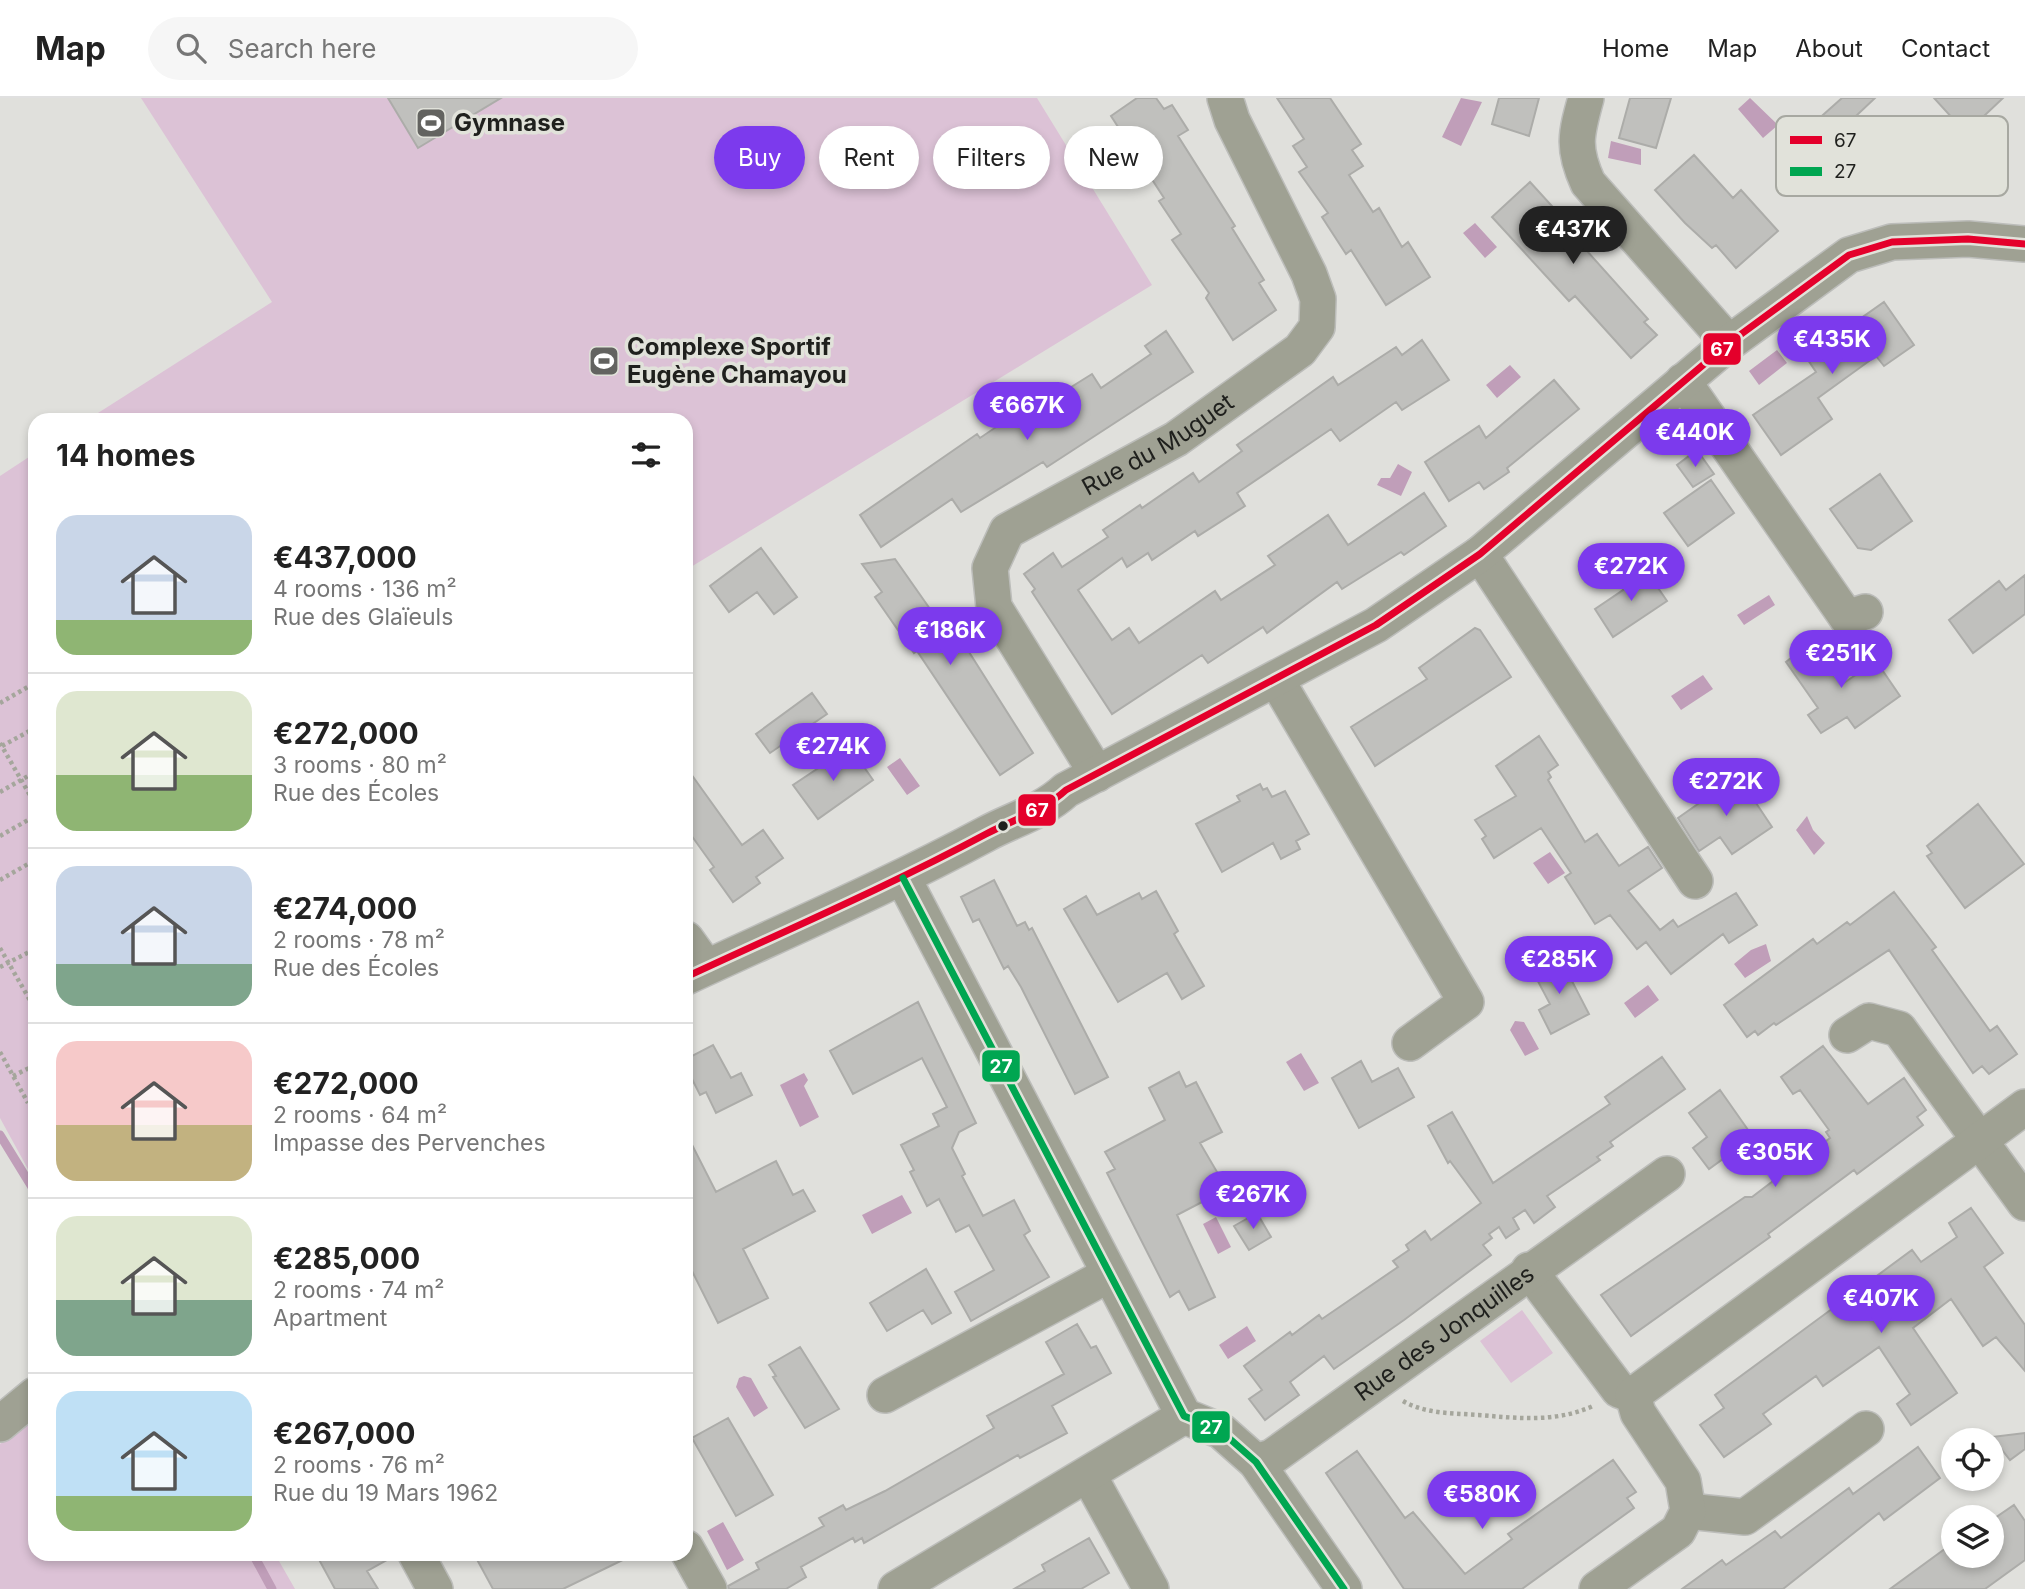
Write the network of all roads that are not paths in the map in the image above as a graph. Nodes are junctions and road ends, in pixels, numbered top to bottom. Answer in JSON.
{"nodes":[{"id":1,"x":1226,"y":98,"type":"edge"},
{"id":2,"x":1586,"y":98,"type":"edge"},
{"id":3,"x":2025,"y":244,"type":"edge"},
{"id":4,"x":1729,"y":343,"type":"junction"},
{"id":5,"x":1683,"y":381,"type":"junction"},
{"id":6,"x":1480,"y":554,"type":"junction"},
{"id":7,"x":1866,"y":612,"type":"dead end"},
{"id":8,"x":1276,"y":679,"type":"junction"},
{"id":9,"x":1097,"y":774,"type":"junction"},
{"id":10,"x":902,"y":878,"type":"junction"},
{"id":11,"x":1696,"y":881,"type":"dead end"},
{"id":12,"x":1412,"y":911,"type":"junction"},
{"id":13,"x":1475,"y":970,"type":"dead end"},
{"id":14,"x":696,"y":972,"type":"edge"},
{"id":15,"x":1847,"y":1035,"type":"dead end"},
{"id":16,"x":1410,"y":1043,"type":"dead end"},
{"id":17,"x":2025,"y":1107,"type":"edge"},
{"id":18,"x":1978,"y":1140,"type":"junction"},
{"id":19,"x":1667,"y":1174,"type":"dead end"},
{"id":20,"x":2025,"y":1203,"type":"edge"},
{"id":21,"x":1529,"y":1270,"type":"junction"},
{"id":22,"x":1108,"y":1275,"type":"junction"},
{"id":23,"x":1626,"y":1392,"type":"junction"},
{"id":24,"x":885,"y":1395,"type":"dead end"},
{"id":25,"x":28,"y":1401,"type":"edge"},
{"id":26,"x":1184,"y":1416,"type":"junction"},
{"id":27,"x":0,"y":1424,"type":"edge"},
{"id":28,"x":1866,"y":1429,"type":"dead end"},
{"id":29,"x":1256,"y":1462,"type":"junction"},
{"id":30,"x":1089,"y":1476,"type":"junction"},
{"id":31,"x":1688,"y":1511,"type":"junction"},
{"id":32,"x":693,"y":1560,"type":"edge"},
{"id":33,"x":420,"y":1561,"type":"edge"},
{"id":34,"x":900,"y":1588,"type":"edge"},
{"id":35,"x":435,"y":1589,"type":"edge"},
{"id":36,"x":709,"y":1589,"type":"edge"},
{"id":37,"x":1151,"y":1589,"type":"edge"},
{"id":38,"x":1344,"y":1589,"type":"edge"},
{"id":39,"x":1597,"y":1589,"type":"edge"}],
"edges":[{"from":1,"to":9,"type":"street","name":"Rue du Muguet"},
{"from":2,"to":4,"type":"street"},
{"from":3,"to":4,"type":"street"},
{"from":4,"to":5,"type":"street"},
{"from":5,"to":6,"type":"street"},
{"from":5,"to":7,"type":"street"},
{"from":6,"to":8,"type":"street"},
{"from":6,"to":11,"type":"street"},
{"from":8,"to":9,"type":"street"},
{"from":8,"to":12,"type":"street"},
{"from":9,"to":10,"type":"street"},
{"from":10,"to":14,"type":"street"},
{"from":10,"to":22,"type":"street"},
{"from":12,"to":13,"type":"street"},
{"from":12,"to":16,"type":"street"},
{"from":15,"to":18,"type":"street"},
{"from":17,"to":18,"type":"street"},
{"from":18,"to":20,"type":"street"},
{"from":18,"to":23,"type":"street"},
{"from":19,"to":21,"type":"street"},
{"from":21,"to":23,"type":"street","name":"Rue des Jonquilles"},
{"from":21,"to":29,"type":"street","name":"Rue des Jonquilles"},
{"from":22,"to":24,"type":"street"},
{"from":22,"to":26,"type":"street"},
{"from":23,"to":31,"type":"street","name":"Rue des Jonquilles"},
{"from":25,"to":27,"type":"street"},
{"from":26,"to":29,"type":"street"},
{"from":26,"to":30,"type":"street"},
{"from":28,"to":31,"type":"street"},
{"from":29,"to":38,"type":"street"},
{"from":30,"to":34,"type":"street"},
{"from":30,"to":37,"type":"street"},
{"from":31,"to":39,"type":"street"},
{"from":32,"to":36,"type":"street"},
{"from":33,"to":35,"type":"street"}]}
